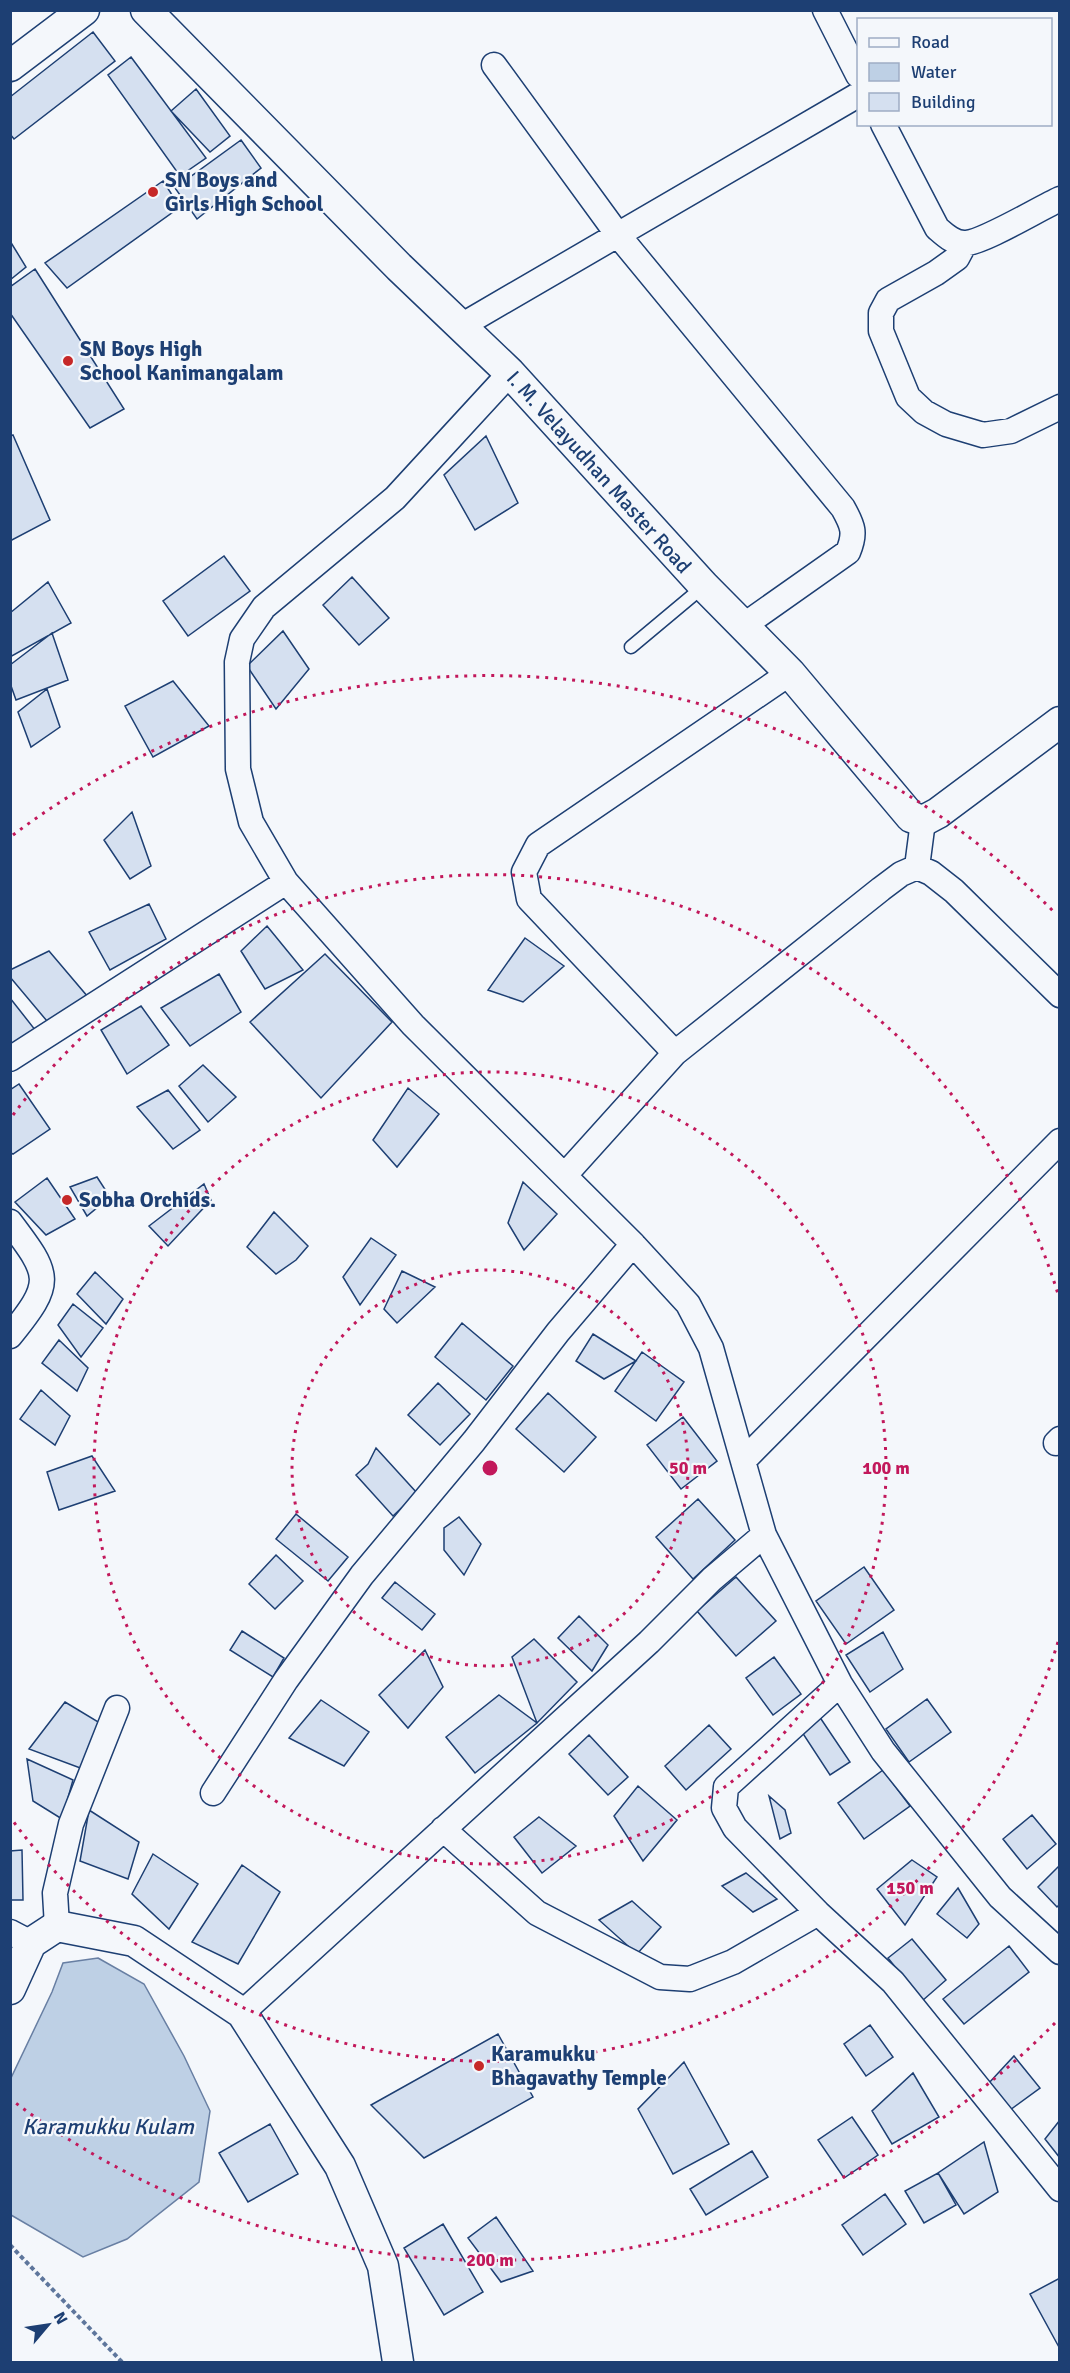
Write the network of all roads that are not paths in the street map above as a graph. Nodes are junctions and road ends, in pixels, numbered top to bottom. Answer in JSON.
{"nodes":[{"id":1,"x":84,"y":10,"type":"edge"},
{"id":2,"x":146,"y":10,"type":"edge"},
{"id":3,"x":825,"y":10,"type":"edge"},
{"id":4,"x":494,"y":65,"type":"dead end"},
{"id":5,"x":10,"y":66,"type":"edge"},
{"id":6,"x":857,"y":73,"type":"edge"},
{"id":7,"x":857,"y":96,"type":"edge"},
{"id":8,"x":884,"y":126,"type":"edge"},
{"id":9,"x":1059,"y":198,"type":"edge"},
{"id":10,"x":618,"y":235,"type":"junction"},
{"id":11,"x":965,"y":243,"type":"junction"},
{"id":12,"x":461,"y":326,"type":"junction"},
{"id":13,"x":510,"y":373,"type":"junction"},
{"id":14,"x":1059,"y":407,"type":"edge"},
{"id":15,"x":704,"y":586,"type":"junction"},
{"id":16,"x":743,"y":626,"type":"junction"},
{"id":17,"x":631,"y":647,"type":"dead end"},
{"id":18,"x":790,"y":674,"type":"junction"},
{"id":19,"x":1059,"y":722,"type":"edge"},
{"id":20,"x":923,"y":821,"type":"junction"},
{"id":21,"x":917,"y":867,"type":"junction"},
{"id":22,"x":286,"y":882,"type":"junction"},
{"id":23,"x":1059,"y":995,"type":"edge"},
{"id":24,"x":675,"y":1053,"type":"junction"},
{"id":25,"x":10,"y":1059,"type":"edge"},
{"id":26,"x":1059,"y":1141,"type":"edge"},
{"id":27,"x":565,"y":1175,"type":"junction"},
{"id":28,"x":10,"y":1222,"type":"edge"},
{"id":29,"x":633,"y":1244,"type":"junction"},
{"id":30,"x":10,"y":1336,"type":"edge"},
{"id":31,"x":743,"y":1461,"type":"junction"},
{"id":32,"x":764,"y":1535,"type":"junction"},
{"id":33,"x":840,"y":1684,"type":"junction"},
{"id":34,"x":117,"y":1708,"type":"dead end"},
{"id":35,"x":213,"y":1793,"type":"dead end"},
{"id":36,"x":443,"y":1829,"type":"junction"},
{"id":37,"x":818,"y":1913,"type":"junction"},
{"id":38,"x":57,"y":1926,"type":"junction"},
{"id":39,"x":21,"y":1938,"type":"edge"},
{"id":40,"x":1059,"y":1952,"type":"edge"},
{"id":41,"x":10,"y":1989,"type":"edge"},
{"id":42,"x":242,"y":2013,"type":"junction"},
{"id":43,"x":1059,"y":2188,"type":"edge"},
{"id":44,"x":398,"y":2362,"type":"edge"}],
"edges":[{"from":1,"to":5,"type":"street"},
{"from":2,"to":12,"type":"street","name":"I. M. Velayudhan Master Road"},
{"from":3,"to":6,"type":"street"},
{"from":4,"to":10,"type":"street"},
{"from":7,"to":10,"type":"street"},
{"from":8,"to":11,"type":"street"},
{"from":9,"to":11,"type":"street"},
{"from":10,"to":12,"type":"street"},
{"from":10,"to":16,"type":"street"},
{"from":11,"to":14,"type":"street"},
{"from":12,"to":13,"type":"street","name":"I. M. Velayudhan Master Road"},
{"from":13,"to":15,"type":"street","name":"I. M. Velayudhan Master Road"},
{"from":13,"to":22,"type":"street"},
{"from":15,"to":16,"type":"street","name":"I. M. Velayudhan Master Road"},
{"from":15,"to":17,"type":"lane"},
{"from":16,"to":18,"type":"street","name":"I. M. Velayudhan Master Road"},
{"from":18,"to":20,"type":"street","name":"I. M. Velayudhan Master Road"},
{"from":18,"to":24,"type":"street"},
{"from":19,"to":20,"type":"street"},
{"from":20,"to":21,"type":"street"},
{"from":21,"to":23,"type":"street"},
{"from":21,"to":24,"type":"street"},
{"from":22,"to":25,"type":"street"},
{"from":22,"to":27,"type":"street"},
{"from":24,"to":27,"type":"street"},
{"from":26,"to":31,"type":"street"},
{"from":27,"to":29,"type":"street"},
{"from":28,"to":30,"type":"street"},
{"from":29,"to":31,"type":"street"},
{"from":29,"to":35,"type":"street"},
{"from":31,"to":32,"type":"street"},
{"from":32,"to":33,"type":"street"},
{"from":32,"to":36,"type":"street"},
{"from":33,"to":37,"type":"street"},
{"from":33,"to":40,"type":"street"},
{"from":34,"to":38,"type":"street"},
{"from":36,"to":37,"type":"street"},
{"from":36,"to":42,"type":"street"},
{"from":37,"to":43,"type":"street"},
{"from":38,"to":39,"type":"street"},
{"from":38,"to":42,"type":"street"},
{"from":39,"to":41,"type":"street"},
{"from":42,"to":44,"type":"street"}]}
